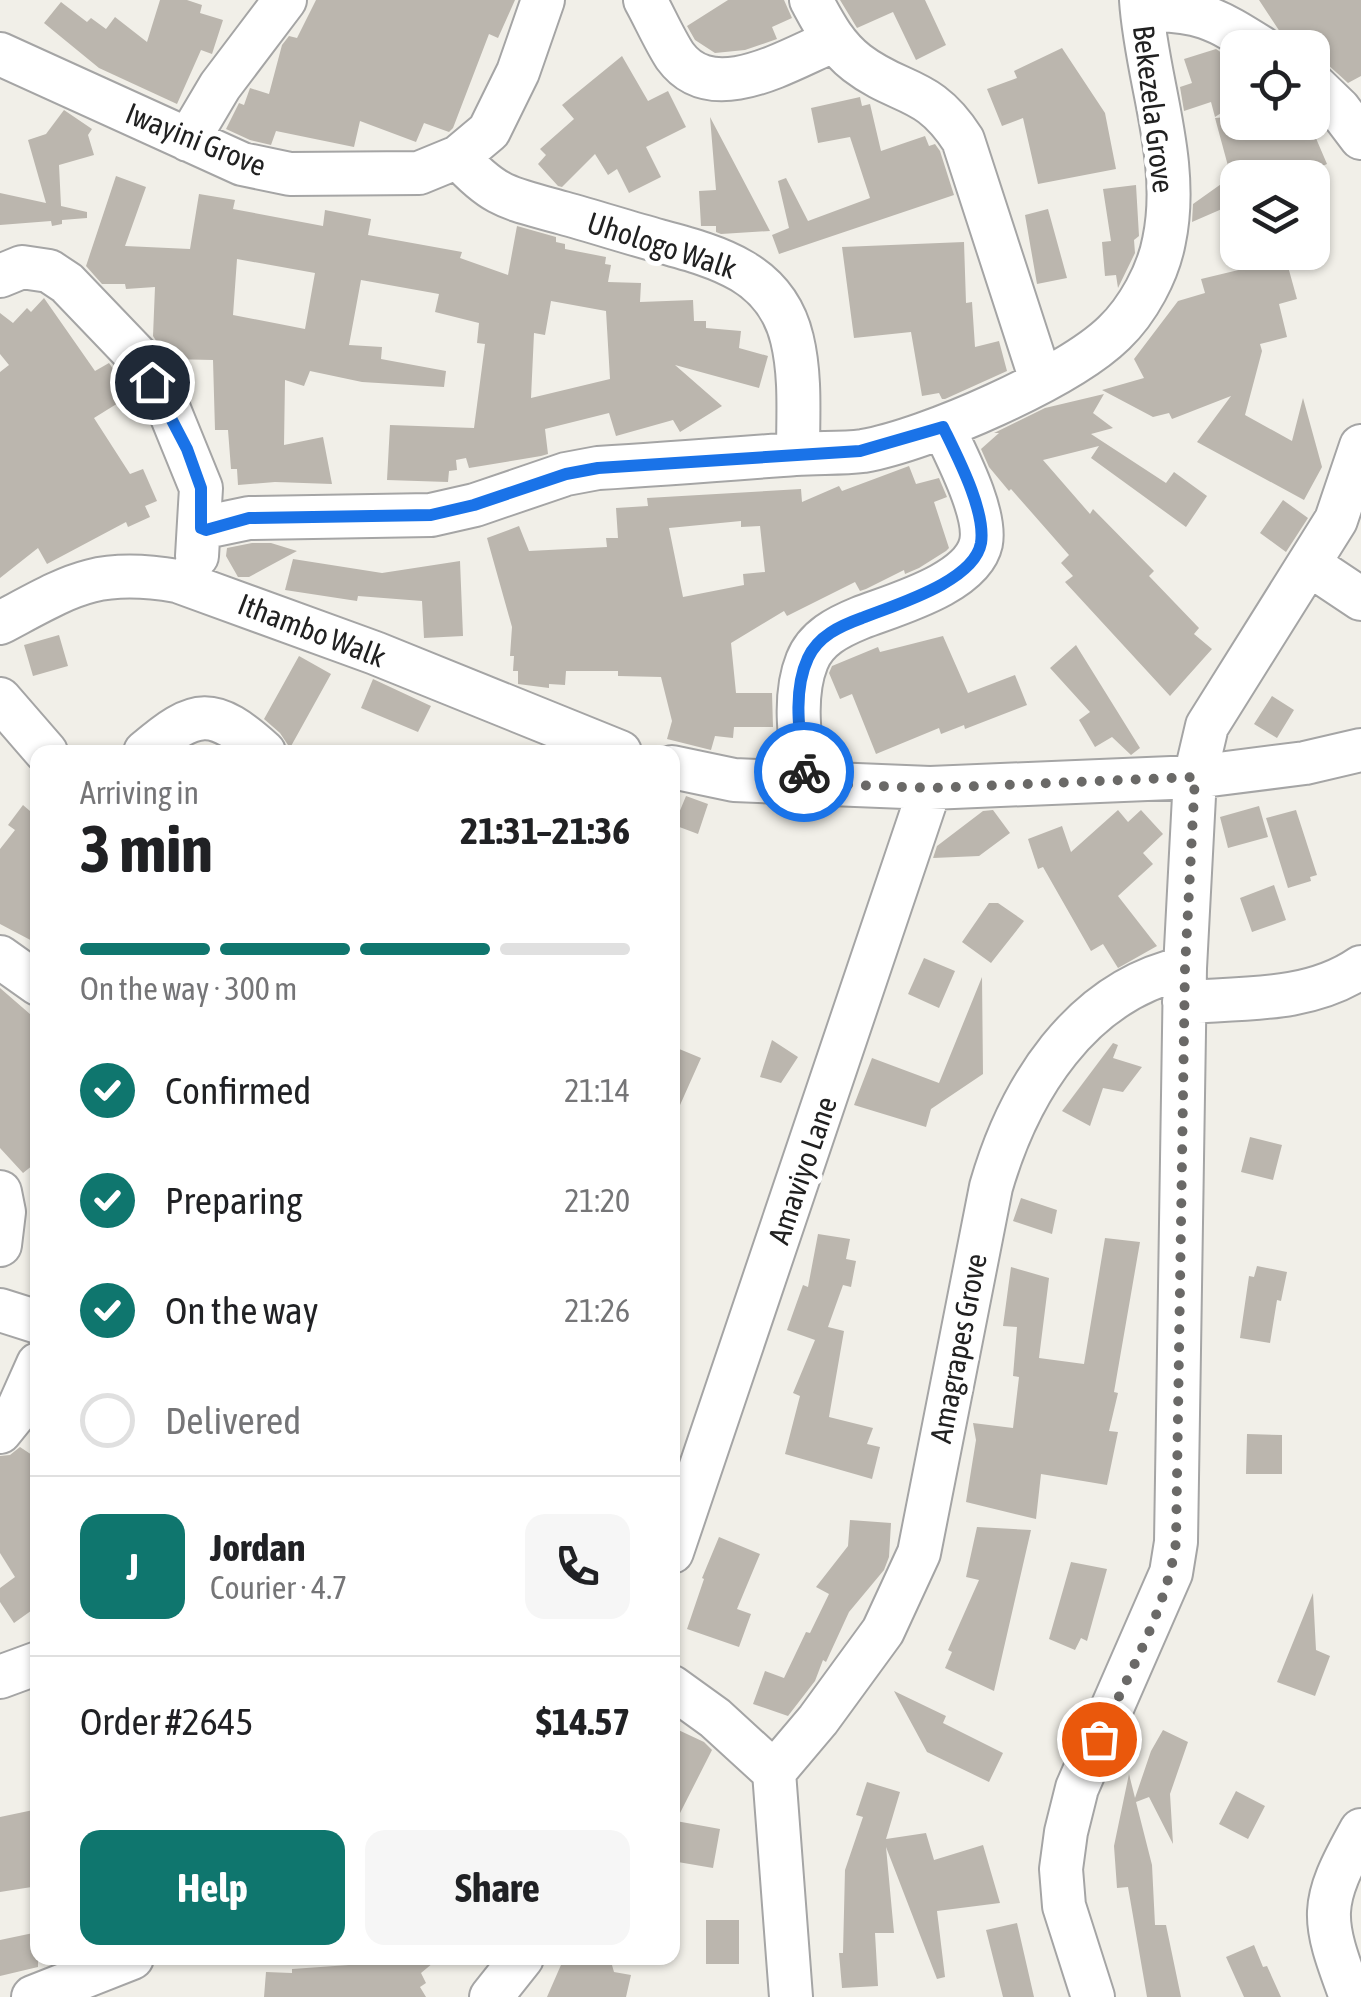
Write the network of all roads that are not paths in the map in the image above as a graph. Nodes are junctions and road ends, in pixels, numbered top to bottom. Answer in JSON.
{"nodes":[{"id":1,"x":285,"y":0,"type":"edge"},
{"id":2,"x":544,"y":0,"type":"edge"},
{"id":3,"x":646,"y":0,"type":"edge"},
{"id":4,"x":810,"y":0,"type":"edge"},
{"id":5,"x":1141,"y":5,"type":"edge"},
{"id":6,"x":1230,"y":30,"type":"edge"},
{"id":7,"x":834,"y":41,"type":"junction"},
{"id":8,"x":0,"y":54,"type":"edge"},
{"id":9,"x":1330,"y":100,"type":"edge"},
{"id":10,"x":1361,"y":138,"type":"edge"},
{"id":11,"x":188,"y":140,"type":"junction"},
{"id":12,"x":458,"y":157,"type":"junction"},
{"id":13,"x":0,"y":276,"type":"edge"},
{"id":14,"x":1042,"y":380,"type":"junction"},
{"id":15,"x":943,"y":427,"type":"junction"},
{"id":16,"x":1361,"y":446,"type":"edge"},
{"id":17,"x":798,"y":453,"type":"junction"},
{"id":18,"x":201,"y":528,"type":"junction"},
{"id":19,"x":1310,"y":565,"type":"junction"},
{"id":20,"x":193,"y":586,"type":"junction"},
{"id":21,"x":1361,"y":600,"type":"edge"},
{"id":22,"x":0,"y":623,"type":"edge"},
{"id":23,"x":0,"y":699,"type":"edge"},
{"id":24,"x":40,"y":745,"type":"edge"},
{"id":25,"x":154,"y":745,"type":"edge"},
{"id":26,"x":256,"y":745,"type":"edge"},
{"id":27,"x":603,"y":745,"type":"edge"},
{"id":28,"x":1361,"y":750,"type":"edge"},
{"id":29,"x":680,"y":769,"type":"edge"},
{"id":30,"x":1195,"y":777,"type":"junction"},
{"id":31,"x":805,"y":783,"type":"junction"},
{"id":32,"x":930,"y":788,"type":"junction"},
{"id":33,"x":0,"y":958,"type":"edge"},
{"id":34,"x":1361,"y":967,"type":"edge"},
{"id":35,"x":30,"y":979,"type":"edge"},
{"id":36,"x":1184,"y":985,"type":"junction"},
{"id":37,"x":0,"y":1192,"type":"edge"},
{"id":38,"x":0,"y":1246,"type":"edge"},
{"id":39,"x":0,"y":1310,"type":"edge"},
{"id":40,"x":30,"y":1319,"type":"edge"},
{"id":41,"x":30,"y":1382,"type":"edge"},
{"id":42,"x":0,"y":1432,"type":"edge"},
{"id":43,"x":680,"y":1528,"type":"edge"},
{"id":44,"x":30,"y":1666,"type":"edge"},
{"id":45,"x":0,"y":1677,"type":"edge"},
{"id":46,"x":680,"y":1693,"type":"edge"},
{"id":47,"x":774,"y":1772,"type":"junction"},
{"id":48,"x":1361,"y":1830,"type":"edge"},
{"id":49,"x":114,"y":1965,"type":"edge"},
{"id":50,"x":516,"y":1965,"type":"edge"},
{"id":51,"x":33,"y":1997,"type":"edge"},
{"id":52,"x":491,"y":1997,"type":"edge"},
{"id":53,"x":791,"y":1997,"type":"edge"},
{"id":54,"x":1094,"y":1997,"type":"edge"},
{"id":55,"x":1350,"y":1997,"type":"edge"}],
"edges":[{"from":1,"to":11,"type":"street"},
{"from":2,"to":12,"type":"street","name":"Iwayini Grove"},
{"from":3,"to":7,"type":"street"},
{"from":4,"to":7,"type":"street"},
{"from":5,"to":6,"type":"street"},
{"from":5,"to":14,"type":"street","name":"Bekezela Grove"},
{"from":7,"to":14,"type":"street"},
{"from":8,"to":11,"type":"street","name":"Iwayini Grove"},
{"from":9,"to":10,"type":"street"},
{"from":11,"to":12,"type":"street","name":"Iwayini Grove"},
{"from":12,"to":17,"type":"street","name":"Uhologo Walk"},
{"from":13,"to":18,"type":"street"},
{"from":14,"to":15,"type":"street","name":"Bekezela Grove"},
{"from":15,"to":17,"type":"street","name":"Bekezela Grove"},
{"from":15,"to":31,"type":"street"},
{"from":16,"to":19,"type":"street"},
{"from":17,"to":18,"type":"street","name":"Bekezela Grove"},
{"from":18,"to":20,"type":"street"},
{"from":19,"to":21,"type":"street"},
{"from":19,"to":30,"type":"street"},
{"from":20,"to":22,"type":"street","name":"Ithambo Walk"},
{"from":20,"to":27,"type":"street","name":"Ithambo Walk"},
{"from":23,"to":24,"type":"street"},
{"from":25,"to":26,"type":"street"},
{"from":28,"to":30,"type":"street"},
{"from":29,"to":31,"type":"street"},
{"from":30,"to":32,"type":"street"},
{"from":30,"to":36,"type":"street"},
{"from":31,"to":32,"type":"street"},
{"from":32,"to":43,"type":"street","name":"Amaviyo Lane"},
{"from":33,"to":35,"type":"street"},
{"from":34,"to":36,"type":"street","name":"Amagrapes Grove"},
{"from":36,"to":47,"type":"street","name":"Amagrapes Grove"},
{"from":36,"to":54,"type":"street"},
{"from":37,"to":38,"type":"street"},
{"from":39,"to":40,"type":"street"},
{"from":41,"to":42,"type":"street"},
{"from":44,"to":45,"type":"street"},
{"from":46,"to":47,"type":"street"},
{"from":47,"to":53,"type":"street"},
{"from":48,"to":55,"type":"street"},
{"from":49,"to":51,"type":"street"},
{"from":50,"to":52,"type":"street"}]}
